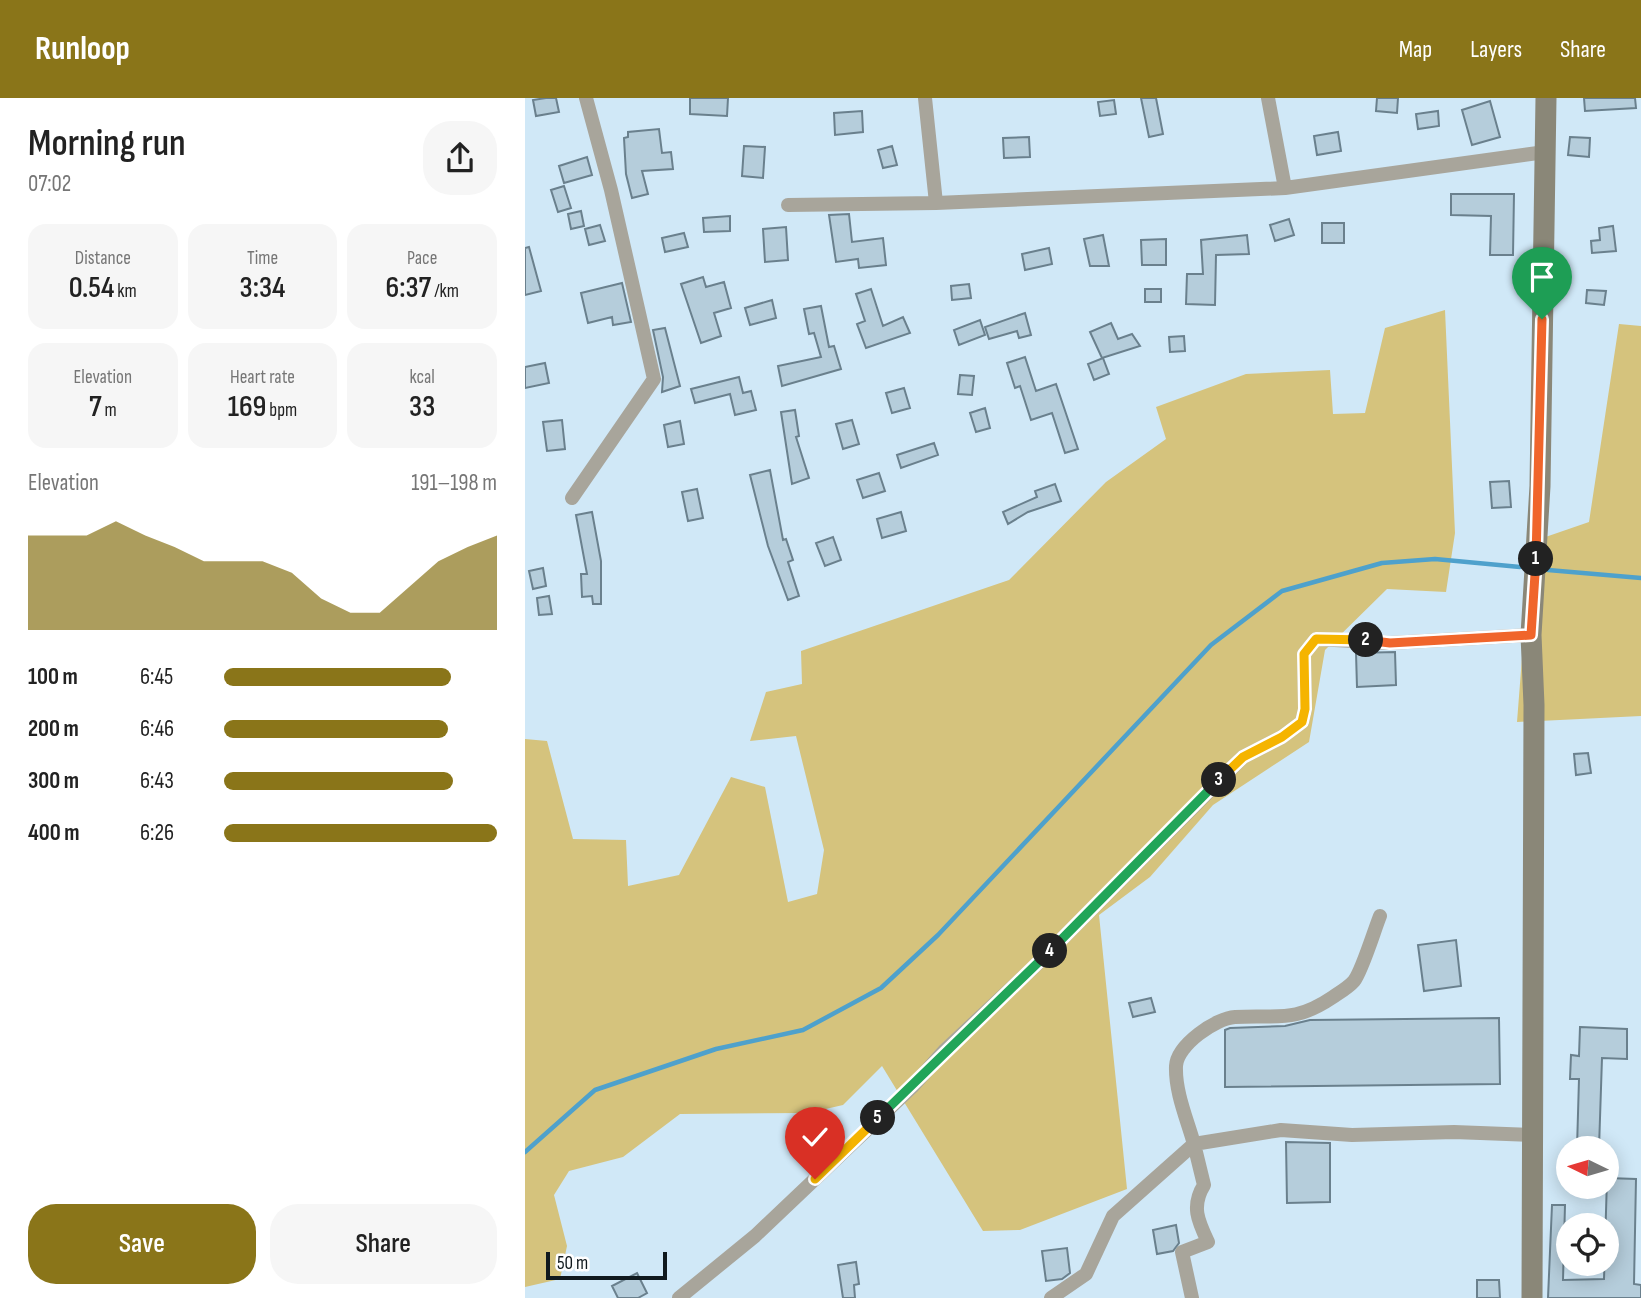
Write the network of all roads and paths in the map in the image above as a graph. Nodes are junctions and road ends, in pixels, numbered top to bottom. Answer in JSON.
{"nodes":[{"id":1,"x":586,"y":98,"type":"edge"},
{"id":2,"x":925,"y":98,"type":"edge"},
{"id":3,"x":1268,"y":98,"type":"edge"},
{"id":4,"x":1546,"y":98,"type":"edge"},
{"id":5,"x":1545,"y":152,"type":"junction"},
{"id":6,"x":1285,"y":188,"type":"junction"},
{"id":7,"x":936,"y":203,"type":"junction"},
{"id":8,"x":788,"y":205,"type":"dead end"},
{"id":9,"x":572,"y":498,"type":"dead end"},
{"id":10,"x":1531,"y":635,"type":"junction"},
{"id":11,"x":1380,"y":916,"type":"dead end"},
{"id":12,"x":1535,"y":1135,"type":"junction"},
{"id":13,"x":1194,"y":1144,"type":"junction"},
{"id":14,"x":679,"y":1298,"type":"edge"},
{"id":15,"x":1051,"y":1298,"type":"edge"},
{"id":16,"x":1192,"y":1298,"type":"edge"},
{"id":17,"x":1532,"y":1298,"type":"edge"}],
"edges":[{"from":1,"to":9,"type":"street"},
{"from":2,"to":7,"type":"street"},
{"from":3,"to":6,"type":"street"},
{"from":4,"to":5,"type":"street"},
{"from":5,"to":6,"type":"street"},
{"from":5,"to":10,"type":"street"},
{"from":6,"to":7,"type":"street"},
{"from":7,"to":8,"type":"street"},
{"from":10,"to":12,"type":"street"},
{"from":10,"to":14,"type":"street"},
{"from":11,"to":13,"type":"street"},
{"from":12,"to":13,"type":"street"},
{"from":12,"to":17,"type":"street"},
{"from":13,"to":15,"type":"street"},
{"from":13,"to":16,"type":"street"}]}
